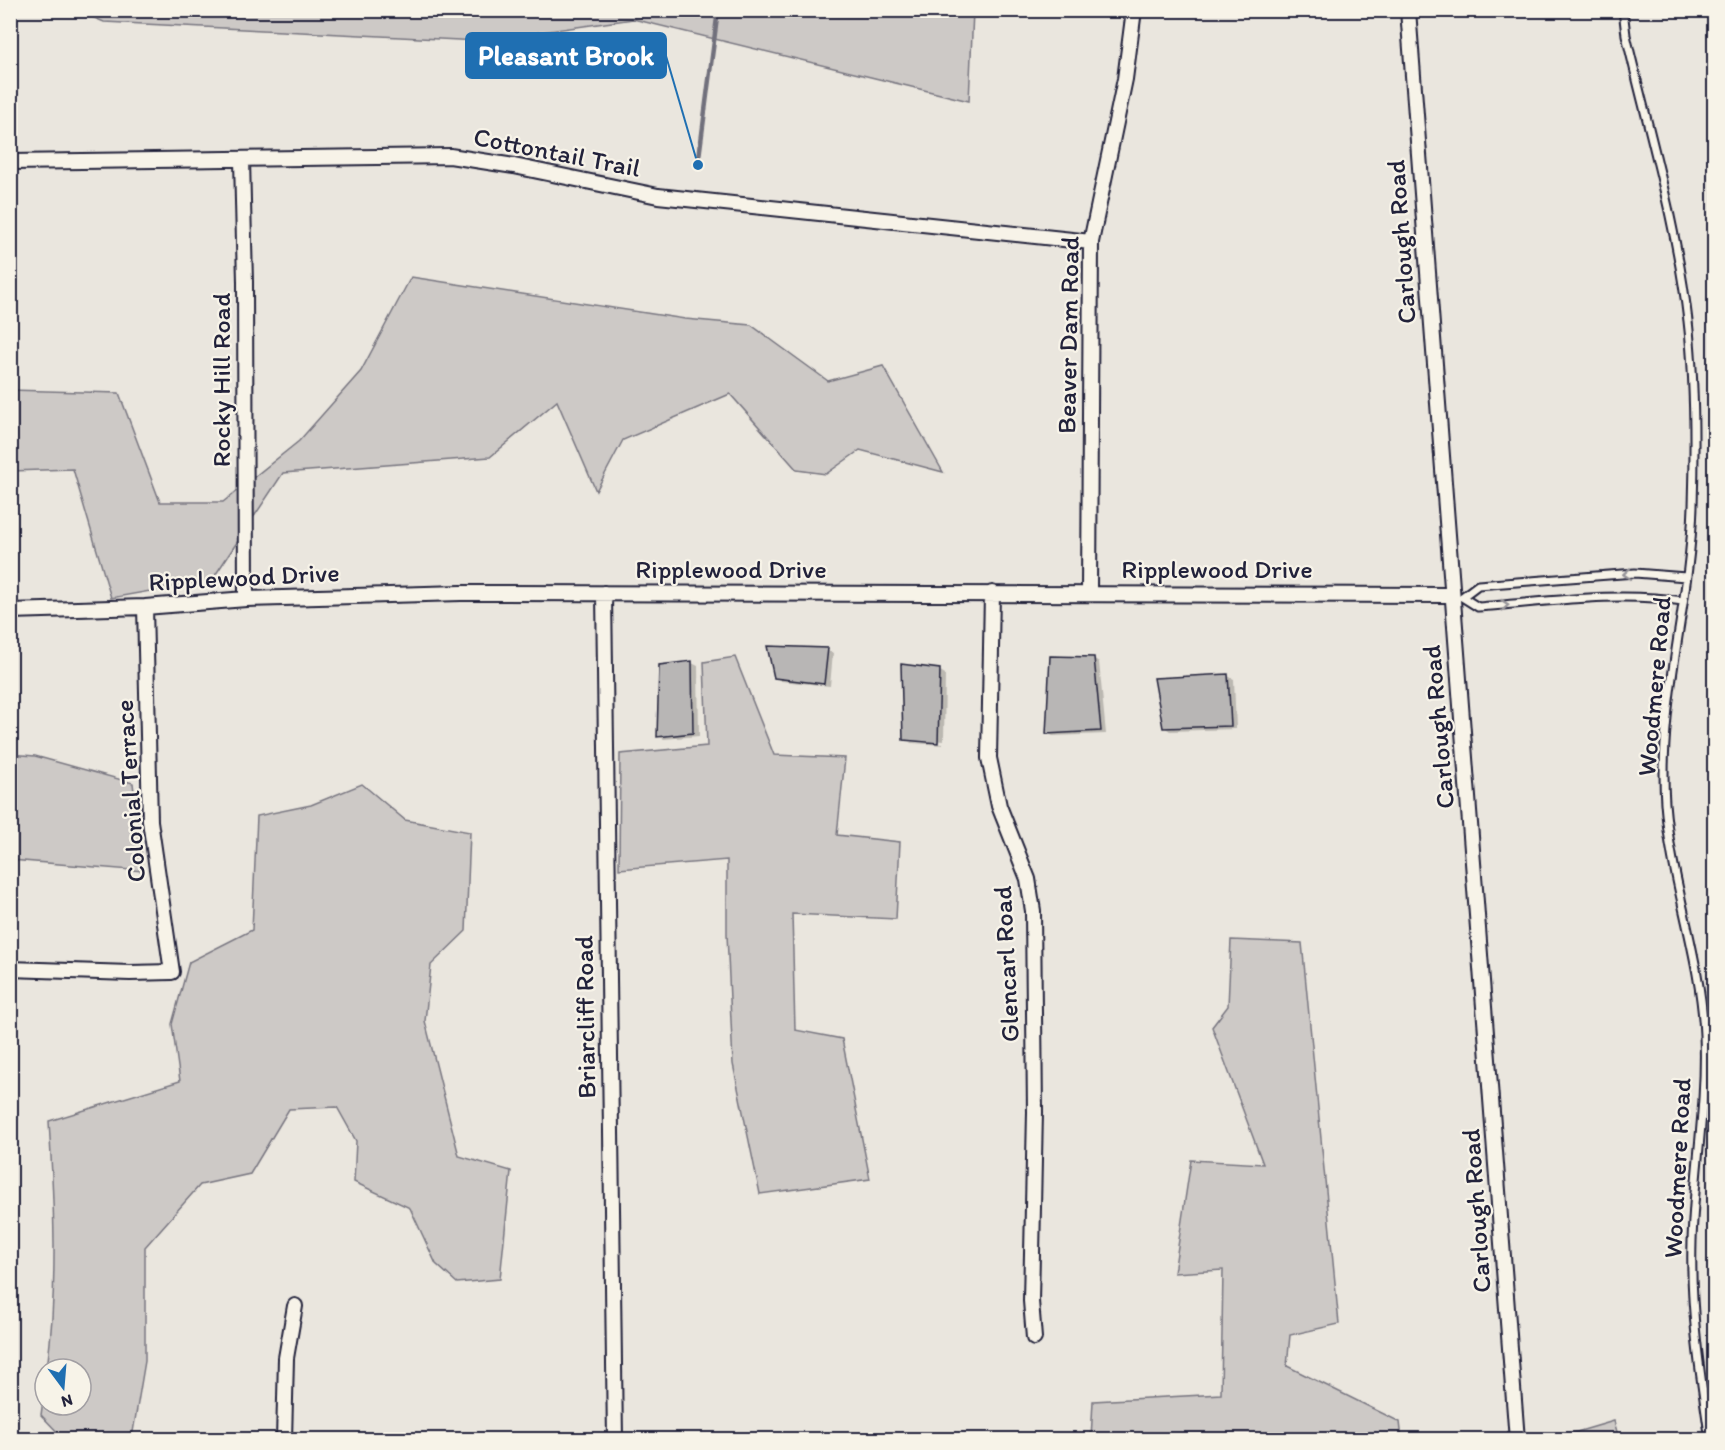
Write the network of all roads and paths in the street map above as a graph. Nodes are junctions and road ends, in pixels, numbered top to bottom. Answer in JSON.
{"nodes":[{"id":1,"x":1134,"y":10,"type":"edge"},
{"id":2,"x":1408,"y":10,"type":"edge"},
{"id":3,"x":1623,"y":10,"type":"edge"},
{"id":4,"x":242,"y":160,"type":"junction"},
{"id":5,"x":10,"y":162,"type":"edge"},
{"id":6,"x":1091,"y":242,"type":"junction"},
{"id":7,"x":1686,"y":577,"type":"junction"},
{"id":8,"x":604,"y":593,"type":"junction"},
{"id":9,"x":992,"y":593,"type":"junction"},
{"id":10,"x":1089,"y":593,"type":"junction"},
{"id":11,"x":1457,"y":596,"type":"junction"},
{"id":12,"x":246,"y":599,"type":"junction"},
{"id":13,"x":1683,"y":601,"type":"junction"},
{"id":14,"x":146,"y":607,"type":"junction"},
{"id":15,"x":10,"y":611,"type":"edge"},
{"id":16,"x":10,"y":969,"type":"edge"},
{"id":17,"x":295,"y":1306,"type":"dead end"},
{"id":18,"x":1034,"y":1338,"type":"dead end"},
{"id":19,"x":284,"y":1440,"type":"edge"},
{"id":20,"x":615,"y":1440,"type":"edge"},
{"id":21,"x":1517,"y":1440,"type":"edge"},
{"id":22,"x":1710,"y":1440,"type":"edge"}],
"edges":[{"from":1,"to":6,"type":"street","name":"Beaver Dam Road"},
{"from":2,"to":11,"type":"street","name":"Carlough Road"},
{"from":3,"to":7,"type":"lane","name":"Woodmere Road"},
{"from":4,"to":5,"type":"street","name":"Cottontail Trail"},
{"from":4,"to":6,"type":"street","name":"Cottontail Trail"},
{"from":4,"to":12,"type":"street","name":"Rocky Hill Road"},
{"from":6,"to":10,"type":"street","name":"Beaver Dam Road"},
{"from":7,"to":11,"type":"lane","one_way":true},
{"from":7,"to":13,"type":"lane","name":"Woodmere Road"},
{"from":8,"to":9,"type":"street","name":"Ripplewood Drive"},
{"from":8,"to":12,"type":"street","name":"Ripplewood Drive"},
{"from":8,"to":20,"type":"street","name":"Briarcliff Road"},
{"from":9,"to":10,"type":"street","name":"Ripplewood Drive"},
{"from":9,"to":18,"type":"street","name":"Glencarl Road"},
{"from":10,"to":11,"type":"street","name":"Ripplewood Drive"},
{"from":11,"to":13,"type":"lane","one_way":true},
{"from":11,"to":21,"type":"street","name":"Carlough Road"},
{"from":12,"to":14,"type":"street","name":"Ripplewood Drive"},
{"from":13,"to":22,"type":"lane","name":"Woodmere Road"},
{"from":14,"to":15,"type":"street","name":"Ripplewood Drive"},
{"from":14,"to":16,"type":"street","name":"Colonial Terrace"},
{"from":17,"to":19,"type":"street"}]}
